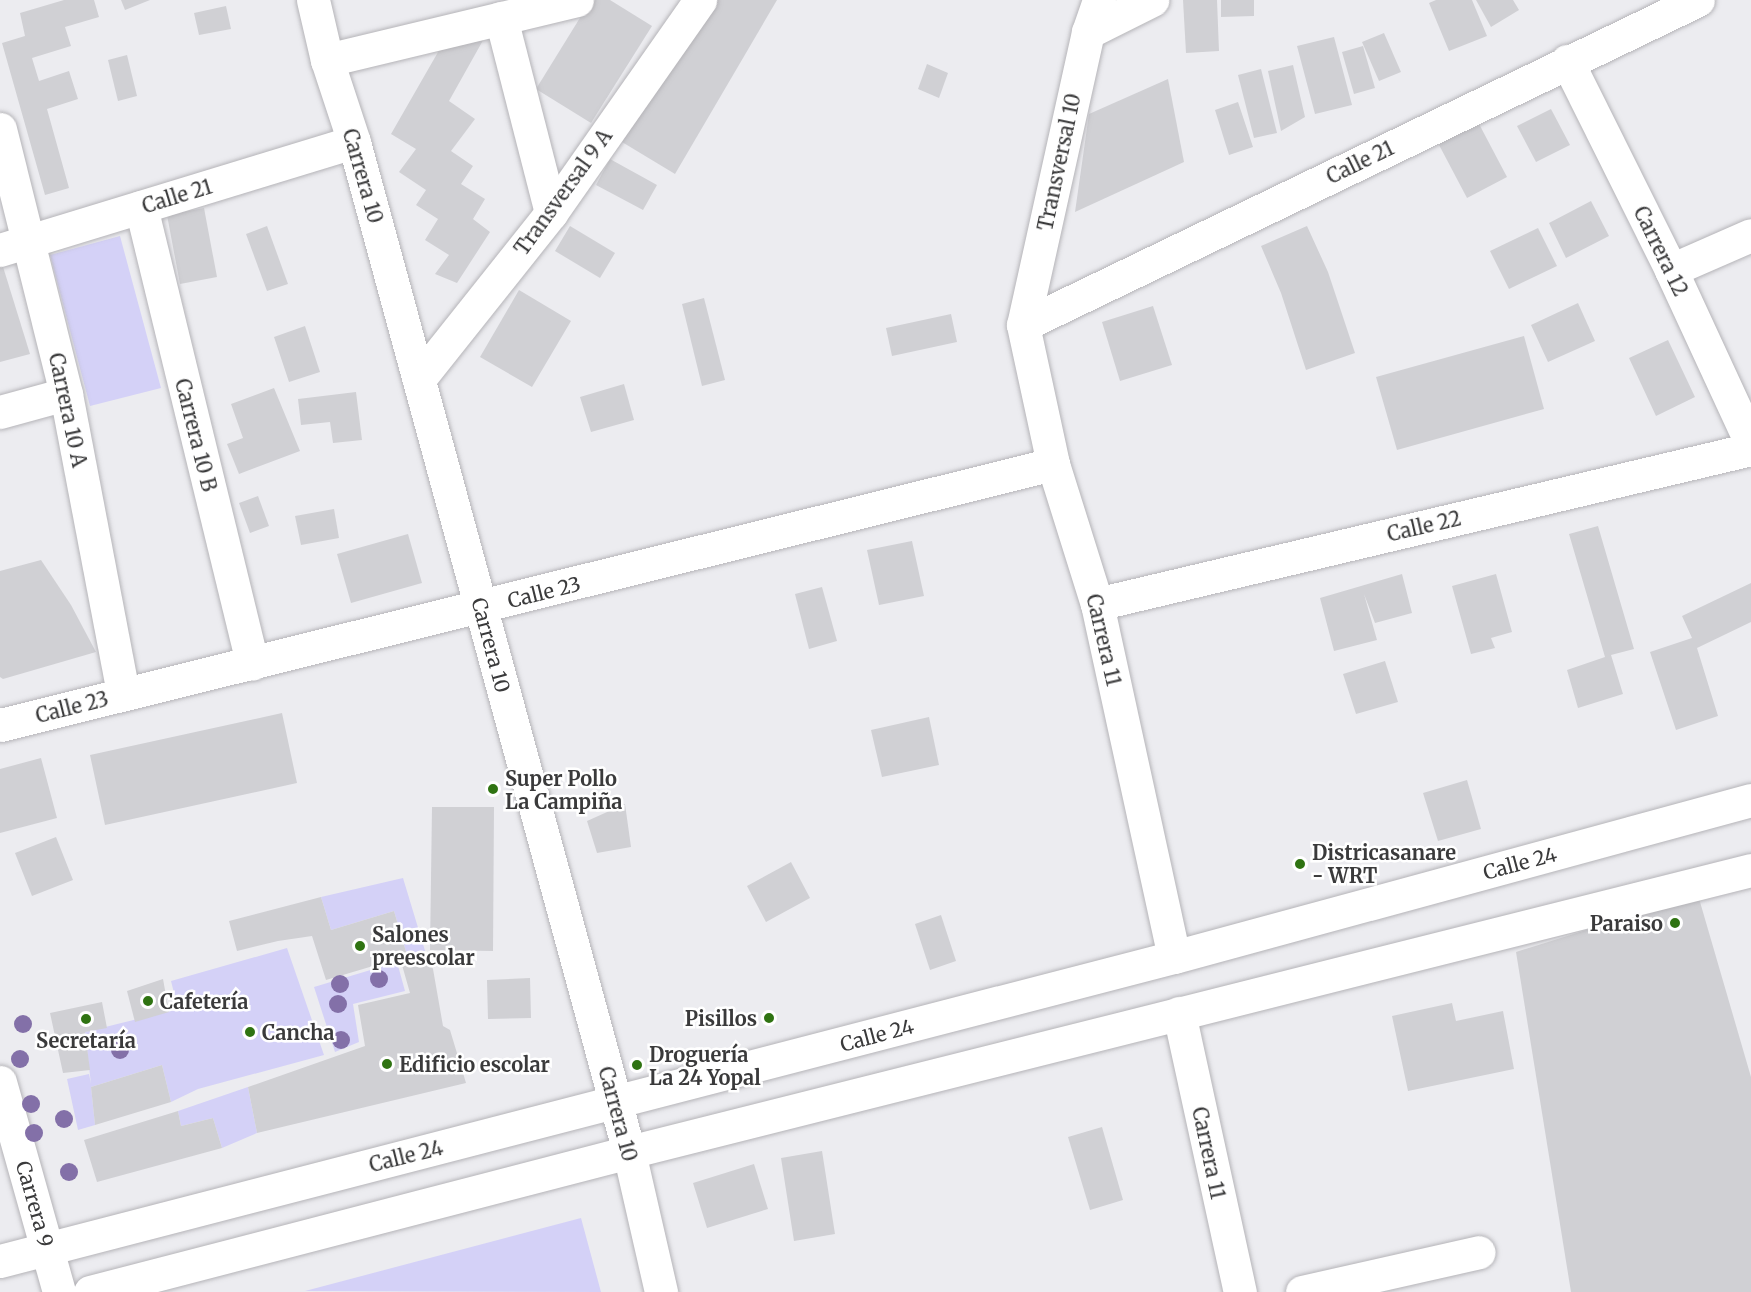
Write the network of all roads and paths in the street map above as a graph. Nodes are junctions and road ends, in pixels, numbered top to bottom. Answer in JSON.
{"nodes":[{"id":1,"x":313,"y":0,"type":"edge"},
{"id":2,"x":577,"y":0,"type":"edge"},
{"id":3,"x":700,"y":0,"type":"edge"},
{"id":4,"x":1099,"y":0,"type":"edge"},
{"id":5,"x":1152,"y":0,"type":"edge"},
{"id":6,"x":1698,"y":0,"type":"edge"},
{"id":7,"x":501,"y":18,"type":"junction"},
{"id":8,"x":1088,"y":32,"type":"junction"},
{"id":9,"x":327,"y":60,"type":"junction"},
{"id":10,"x":1567,"y":61,"type":"junction"},
{"id":11,"x":0,"y":129,"type":"edge"},
{"id":12,"x":354,"y":142,"type":"junction"},
{"id":13,"x":141,"y":207,"type":"junction"},
{"id":14,"x":551,"y":213,"type":"junction"},
{"id":15,"x":1751,"y":235,"type":"edge"},
{"id":16,"x":15,"y":245,"type":"edge"},
{"id":17,"x":1671,"y":270,"type":"junction"},
{"id":18,"x":1023,"y":325,"type":"junction"},
{"id":19,"x":419,"y":379,"type":"junction"},
{"id":20,"x":66,"y":394,"type":"junction"},
{"id":21,"x":0,"y":412,"type":"edge"},
{"id":22,"x":1751,"y":443,"type":"edge"},
{"id":23,"x":1751,"y":449,"type":"edge"},
{"id":24,"x":1053,"y":464,"type":"junction"},
{"id":25,"x":1097,"y":604,"type":"junction"},
{"id":26,"x":481,"y":607,"type":"junction"},
{"id":27,"x":252,"y":664,"type":"junction"},
{"id":28,"x":123,"y":694,"type":"junction"},
{"id":29,"x":0,"y":725,"type":"edge"},
{"id":30,"x":1751,"y":800,"type":"edge"},
{"id":31,"x":1751,"y":870,"type":"edge"},
{"id":32,"x":1174,"y":957,"type":"junction"},
{"id":33,"x":1179,"y":1013,"type":"junction"},
{"id":34,"x":0,"y":1082,"type":"edge"},
{"id":35,"x":615,"y":1103,"type":"junction"},
{"id":36,"x":629,"y":1152,"type":"junction"},
{"id":37,"x":47,"y":1249,"type":"junction"},
{"id":38,"x":1479,"y":1252,"type":"dead end"},
{"id":39,"x":0,"y":1261,"type":"edge"},
{"id":40,"x":59,"y":1292,"type":"edge"},
{"id":41,"x":90,"y":1292,"type":"edge"},
{"id":42,"x":661,"y":1292,"type":"edge"},
{"id":43,"x":1240,"y":1292,"type":"edge"},
{"id":44,"x":1302,"y":1292,"type":"edge"}],
"edges":[{"from":1,"to":9,"type":"street","name":"Carrera 10"},
{"from":2,"to":7,"type":"street"},
{"from":3,"to":14,"type":"street","name":"Transversal 9 A"},
{"from":4,"to":8,"type":"street","name":"Transversal 10"},
{"from":5,"to":8,"type":"street"},
{"from":6,"to":10,"type":"street","name":"Calle 21"},
{"from":7,"to":9,"type":"street"},
{"from":7,"to":14,"type":"street"},
{"from":8,"to":18,"type":"street","name":"Transversal 10"},
{"from":9,"to":12,"type":"street","name":"Carrera 10"},
{"from":10,"to":17,"type":"street","name":"Carrera 12"},
{"from":10,"to":18,"type":"street","name":"Calle 21"},
{"from":11,"to":16,"type":"street","name":"Carrera 10 A"},
{"from":12,"to":13,"type":"street","name":"Calle 21"},
{"from":12,"to":19,"type":"street","name":"Carrera 10"},
{"from":13,"to":16,"type":"street","name":"Calle 21"},
{"from":13,"to":27,"type":"street","name":"Carrera 10 B"},
{"from":14,"to":19,"type":"street","name":"Transversal 9 A"},
{"from":15,"to":17,"type":"street"},
{"from":16,"to":20,"type":"street","name":"Carrera 10 A"},
{"from":17,"to":22,"type":"street","name":"Carrera 12"},
{"from":18,"to":24,"type":"street","name":"Carrera 11"},
{"from":19,"to":26,"type":"street","name":"Carrera 10"},
{"from":20,"to":21,"type":"street"},
{"from":20,"to":28,"type":"street","name":"Carrera 10 A"},
{"from":23,"to":25,"type":"street","name":"Calle 22"},
{"from":24,"to":25,"type":"street","name":"Carrera 11"},
{"from":24,"to":26,"type":"street","name":"Calle 23"},
{"from":25,"to":32,"type":"street","name":"Carrera 11"},
{"from":26,"to":27,"type":"street","name":"Calle 23"},
{"from":26,"to":35,"type":"street","name":"Carrera 10"},
{"from":27,"to":28,"type":"street","name":"Calle 23"},
{"from":28,"to":29,"type":"street","name":"Calle 23"},
{"from":30,"to":32,"type":"street","name":"Calle 24"},
{"from":31,"to":33,"type":"street"},
{"from":32,"to":35,"type":"street","name":"Calle 24"},
{"from":33,"to":36,"type":"street"},
{"from":33,"to":43,"type":"street","name":"Carrera 11"},
{"from":34,"to":37,"type":"street","name":"Carrera 9"},
{"from":35,"to":36,"type":"street","name":"Carrera 10"},
{"from":35,"to":37,"type":"street","name":"Calle 24"},
{"from":36,"to":41,"type":"street"},
{"from":36,"to":42,"type":"street","name":"Carrera 10"},
{"from":37,"to":39,"type":"street","name":"Calle 24"},
{"from":37,"to":40,"type":"street","name":"Carrera 9"},
{"from":38,"to":44,"type":"street"}]}
